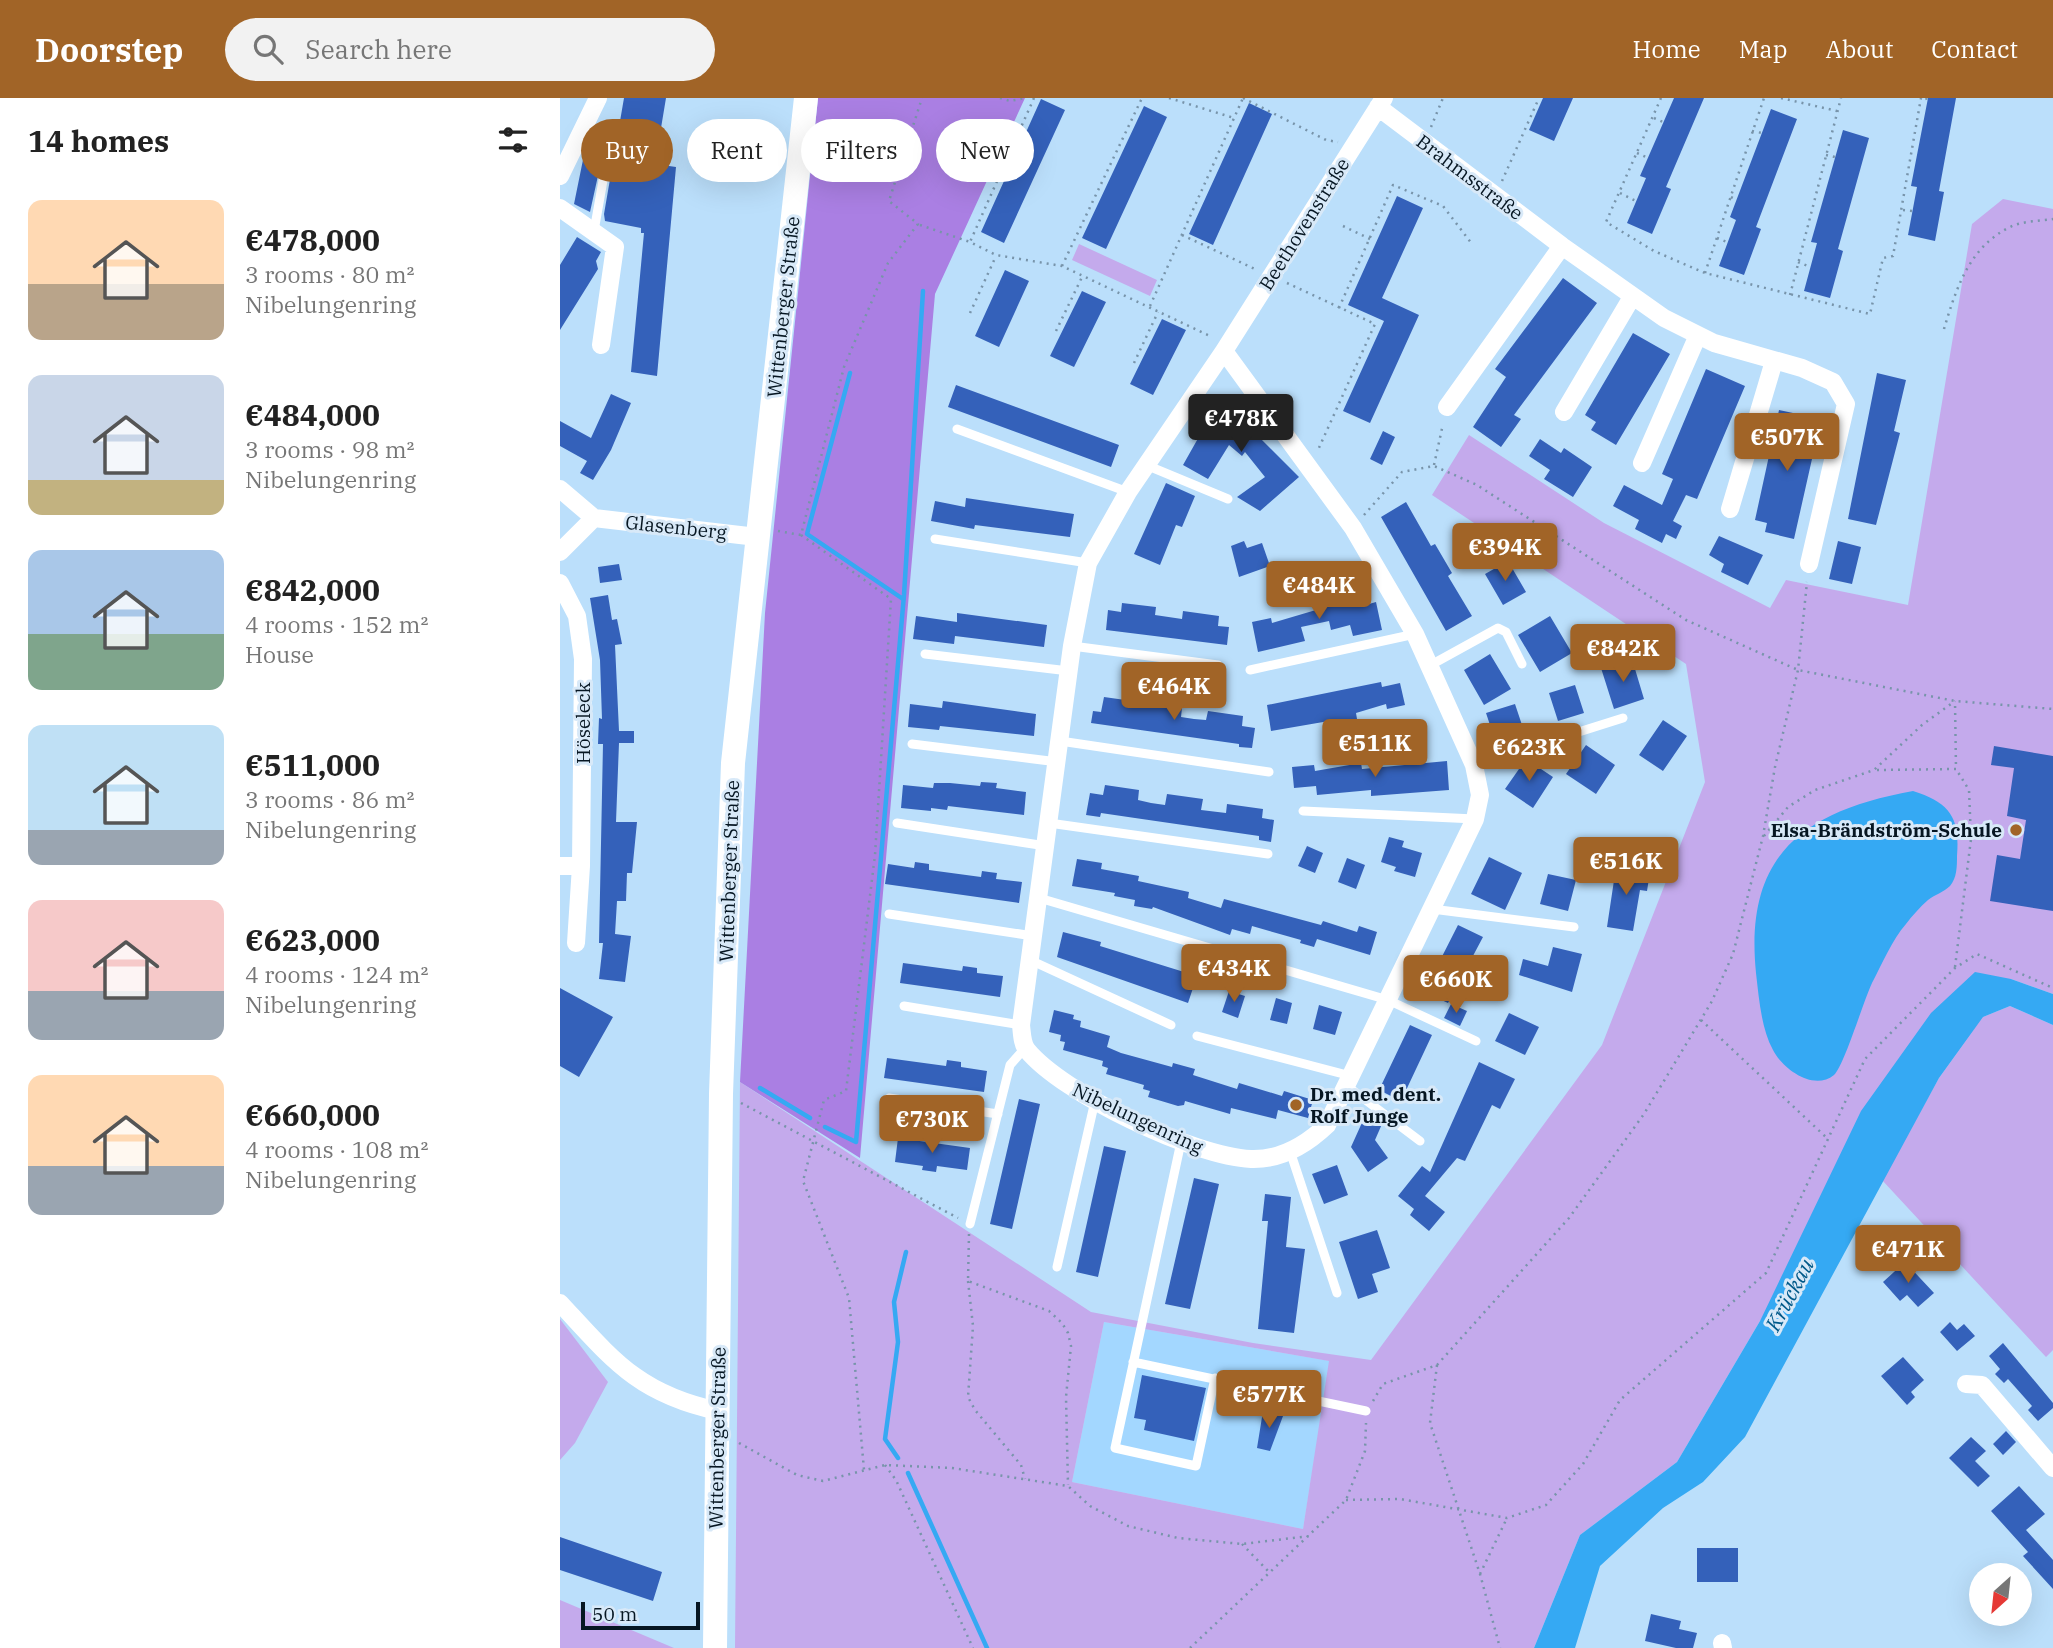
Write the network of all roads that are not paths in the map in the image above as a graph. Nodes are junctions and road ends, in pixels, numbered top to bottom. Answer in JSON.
{"nodes":[{"id":1,"x":598,"y":98,"type":"edge"},
{"id":2,"x":806,"y":98,"type":"edge"},
{"id":3,"x":1381,"y":103,"type":"edge"},
{"id":4,"x":560,"y":176,"type":"edge"},
{"id":5,"x":603,"y":182,"type":"edge"},
{"id":6,"x":560,"y":208,"type":"edge"},
{"id":7,"x":594,"y":231,"type":"junction"},
{"id":8,"x":1562,"y":246,"type":"junction"},
{"id":9,"x":1632,"y":297,"type":"junction"},
{"id":10,"x":1698,"y":335,"type":"junction"},
{"id":11,"x":601,"y":345,"type":"dead end"},
{"id":12,"x":1224,"y":351,"type":"junction"},
{"id":13,"x":1774,"y":361,"type":"junction"},
{"id":14,"x":1447,"y":407,"type":"road end"},
{"id":15,"x":1564,"y":412,"type":"dead end"},
{"id":16,"x":957,"y":429,"type":"dead end"},
{"id":17,"x":1642,"y":463,"type":"dead end"},
{"id":18,"x":1146,"y":465,"type":"junction"},
{"id":19,"x":560,"y":489,"type":"edge"},
{"id":20,"x":1128,"y":492,"type":"junction"},
{"id":21,"x":1228,"y":499,"type":"dead end"},
{"id":22,"x":1730,"y":509,"type":"dead end"},
{"id":23,"x":594,"y":518,"type":"junction"},
{"id":24,"x":757,"y":533,"type":"junction"},
{"id":25,"x":935,"y":539,"type":"dead end"},
{"id":26,"x":560,"y":552,"type":"edge"},
{"id":27,"x":1088,"y":563,"type":"junction"},
{"id":28,"x":1809,"y":564,"type":"road end"},
{"id":29,"x":560,"y":583,"type":"edge"},
{"id":30,"x":1415,"y":634,"type":"junction"},
{"id":31,"x":1072,"y":646,"type":"junction"},
{"id":32,"x":925,"y":654,"type":"dead end"},
{"id":33,"x":1522,"y":664,"type":"dead end"},
{"id":34,"x":1218,"y":665,"type":"dead end"},
{"id":35,"x":1429,"y":666,"type":"junction"},
{"id":36,"x":1250,"y":670,"type":"dead end"},
{"id":37,"x":1069,"y":671,"type":"junction"},
{"id":38,"x":1623,"y":718,"type":"dead end"},
{"id":39,"x":1060,"y":741,"type":"junction"},
{"id":40,"x":912,"y":744,"type":"dead end"},
{"id":41,"x":1058,"y":762,"type":"junction"},
{"id":42,"x":1474,"y":765,"type":"junction"},
{"id":43,"x":1269,"y":772,"type":"dead end"},
{"id":44,"x":1303,"y":811,"type":"dead end"},
{"id":45,"x":1475,"y":819,"type":"junction"},
{"id":46,"x":897,"y":823,"type":"dead end"},
{"id":47,"x":1049,"y":823,"type":"junction"},
{"id":48,"x":1046,"y":846,"type":"junction"},
{"id":49,"x":1268,"y":854,"type":"dead end"},
{"id":50,"x":560,"y":866,"type":"edge"},
{"id":51,"x":581,"y":866,"type":"junction"},
{"id":52,"x":1039,"y":898,"type":"junction"},
{"id":53,"x":1432,"y":909,"type":"junction"},
{"id":54,"x":889,"y":914,"type":"dead end"},
{"id":55,"x":1574,"y":926,"type":"dead end"},
{"id":56,"x":1034,"y":936,"type":"junction"},
{"id":57,"x":576,"y":943,"type":"dead end"},
{"id":58,"x":1030,"y":960,"type":"junction"},
{"id":59,"x":1388,"y":1000,"type":"junction"},
{"id":60,"x":904,"y":1006,"type":"dead end"},
{"id":61,"x":1021,"y":1025,"type":"junction"},
{"id":62,"x":1171,"y":1025,"type":"dead end"},
{"id":63,"x":1197,"y":1036,"type":"dead end"},
{"id":64,"x":1476,"y":1041,"type":"dead end"},
{"id":65,"x":1025,"y":1048,"type":"junction"},
{"id":66,"x":1349,"y":1081,"type":"junction"},
{"id":67,"x":889,"y":1098,"type":"dead end"},
{"id":68,"x":1096,"y":1100,"type":"junction"},
{"id":69,"x":998,"y":1114,"type":"junction"},
{"id":70,"x":1420,"y":1141,"type":"dead end"},
{"id":71,"x":1181,"y":1142,"type":"junction"},
{"id":72,"x":1290,"y":1151,"type":"junction"},
{"id":73,"x":970,"y":1224,"type":"road end"},
{"id":74,"x":1057,"y":1267,"type":"dead end"},
{"id":75,"x":1337,"y":1293,"type":"dead end"},
{"id":76,"x":560,"y":1303,"type":"edge"},
{"id":77,"x":1133,"y":1362,"type":"junction"},
{"id":78,"x":1215,"y":1378,"type":"junction"},
{"id":79,"x":1966,"y":1384,"type":"dead end"},
{"id":80,"x":1366,"y":1411,"type":"road end"},
{"id":81,"x":718,"y":1421,"type":"junction"},
{"id":82,"x":2053,"y":1468,"type":"edge"},
{"id":83,"x":715,"y":1648,"type":"edge"}],
"edges":[{"from":1,"to":4,"type":"street"},
{"from":2,"to":24,"type":"main road","name":"Wittenberger Straße"},
{"from":3,"to":8,"type":"street","name":"Brahmsstraße"},
{"from":3,"to":12,"type":"street","name":"Beethovenstraße"},
{"from":5,"to":7,"type":"lane"},
{"from":6,"to":7,"type":"street"},
{"from":7,"to":11,"type":"street"},
{"from":8,"to":9,"type":"street","name":"Brahmsstraße"},
{"from":8,"to":14,"type":"street"},
{"from":9,"to":10,"type":"street","name":"Brahmsstraße"},
{"from":9,"to":15,"type":"street"},
{"from":10,"to":13,"type":"street","name":"Brahmsstraße"},
{"from":10,"to":17,"type":"street"},
{"from":12,"to":18,"type":"street"},
{"from":12,"to":30,"type":"street","name":"Nibelungenring"},
{"from":13,"to":22,"type":"street"},
{"from":13,"to":28,"type":"street","name":"Brahmsstraße"},
{"from":16,"to":20,"type":"lane"},
{"from":18,"to":20,"type":"street"},
{"from":18,"to":21,"type":"lane"},
{"from":19,"to":23,"type":"street"},
{"from":20,"to":27,"type":"street"},
{"from":23,"to":24,"type":"street","name":"Glasenberg"},
{"from":23,"to":26,"type":"street"},
{"from":24,"to":81,"type":"main road","name":"Wittenberger Straße"},
{"from":25,"to":27,"type":"lane"},
{"from":27,"to":31,"type":"street"},
{"from":29,"to":51,"type":"street","name":"Höseleck"},
{"from":30,"to":35,"type":"street","name":"Nibelungenring"},
{"from":30,"to":36,"type":"lane"},
{"from":31,"to":34,"type":"lane"},
{"from":31,"to":37,"type":"street"},
{"from":32,"to":37,"type":"lane"},
{"from":33,"to":35,"type":"lane"},
{"from":35,"to":42,"type":"street","name":"Nibelungenring"},
{"from":37,"to":39,"type":"street"},
{"from":38,"to":42,"type":"lane"},
{"from":39,"to":41,"type":"street"},
{"from":39,"to":43,"type":"lane"},
{"from":40,"to":41,"type":"lane"},
{"from":41,"to":47,"type":"street"},
{"from":42,"to":45,"type":"street","name":"Nibelungenring"},
{"from":44,"to":45,"type":"lane"},
{"from":45,"to":53,"type":"street","name":"Nibelungenring"},
{"from":46,"to":48,"type":"lane"},
{"from":47,"to":48,"type":"street"},
{"from":47,"to":49,"type":"lane"},
{"from":48,"to":52,"type":"street"},
{"from":50,"to":51,"type":"street"},
{"from":51,"to":57,"type":"street","name":"Höseleck"},
{"from":52,"to":56,"type":"street"},
{"from":52,"to":59,"type":"lane"},
{"from":53,"to":55,"type":"lane"},
{"from":53,"to":59,"type":"street","name":"Nibelungenring"},
{"from":54,"to":56,"type":"lane"},
{"from":56,"to":58,"type":"street"},
{"from":58,"to":61,"type":"street"},
{"from":58,"to":62,"type":"lane"},
{"from":59,"to":64,"type":"lane"},
{"from":59,"to":66,"type":"street","name":"Nibelungenring"},
{"from":60,"to":61,"type":"lane"},
{"from":61,"to":65,"type":"street"},
{"from":63,"to":66,"type":"lane"},
{"from":65,"to":68,"type":"street","name":"Nibelungenring"},
{"from":65,"to":69,"type":"lane"},
{"from":66,"to":70,"type":"lane"},
{"from":66,"to":72,"type":"street","name":"Nibelungenring"},
{"from":67,"to":69,"type":"lane"},
{"from":68,"to":71,"type":"street","name":"Nibelungenring"},
{"from":68,"to":74,"type":"lane"},
{"from":69,"to":73,"type":"lane"},
{"from":71,"to":72,"type":"street","name":"Nibelungenring"},
{"from":71,"to":77,"type":"lane"},
{"from":72,"to":75,"type":"lane"},
{"from":76,"to":81,"type":"street"},
{"from":77,"to":78,"type":"lane"},
{"from":77,"to":78,"type":"lane"},
{"from":78,"to":80,"type":"lane"},
{"from":79,"to":82,"type":"street"},
{"from":81,"to":83,"type":"main road","name":"Wittenberger Straße"}]}
